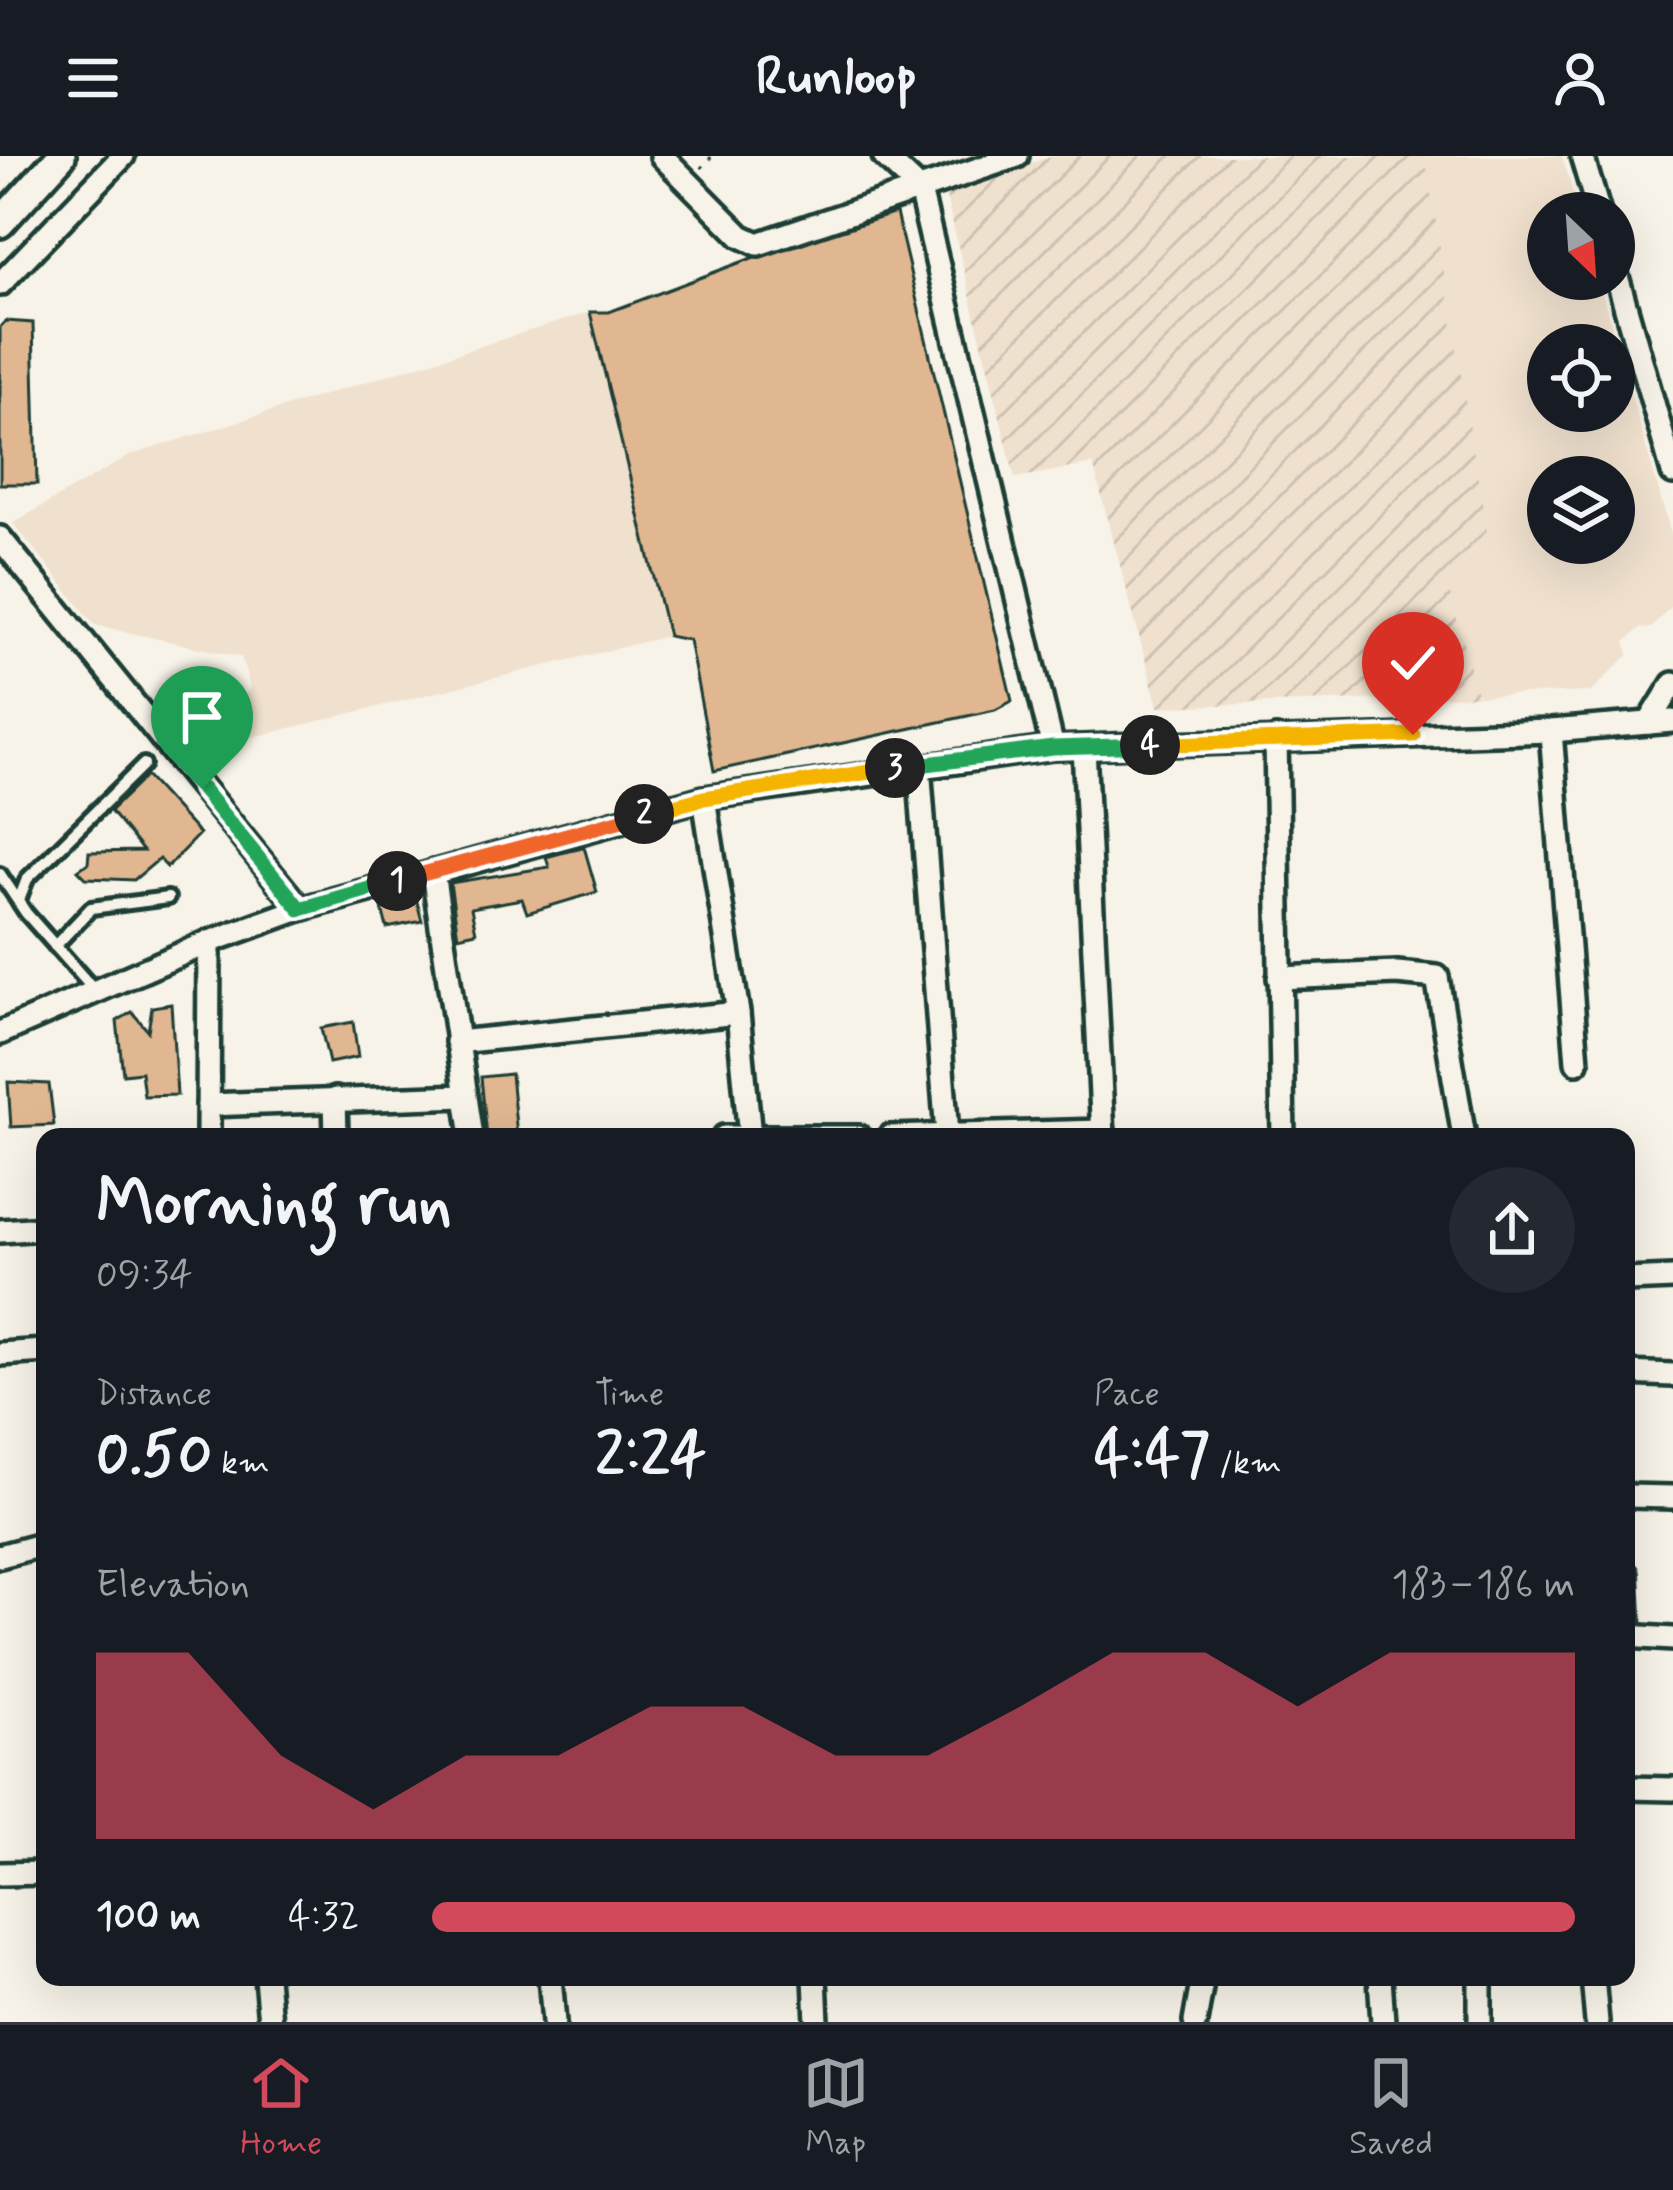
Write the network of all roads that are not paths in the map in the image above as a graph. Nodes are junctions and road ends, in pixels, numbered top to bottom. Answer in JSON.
{"nodes":[{"id":1,"x":61,"y":156,"type":"edge"},
{"id":2,"x":123,"y":156,"type":"edge"},
{"id":3,"x":662,"y":156,"type":"edge"},
{"id":4,"x":884,"y":156,"type":"edge"},
{"id":5,"x":1018,"y":156,"type":"edge"},
{"id":6,"x":1582,"y":156,"type":"edge"},
{"id":7,"x":920,"y":190,"type":"junction"},
{"id":8,"x":1593,"y":192,"type":"edge"},
{"id":9,"x":0,"y":224,"type":"edge"},
{"id":10,"x":0,"y":284,"type":"edge"},
{"id":11,"x":1624,"y":300,"type":"edge"},
{"id":12,"x":1673,"y":473,"type":"edge"},
{"id":13,"x":0,"y":538,"type":"edge"},
{"id":14,"x":1673,"y":684,"type":"edge"},
{"id":15,"x":1673,"y":721,"type":"edge"},
{"id":16,"x":1649,"y":723,"type":"junction"},
{"id":17,"x":1551,"y":730,"type":"junction"},
{"id":18,"x":1276,"y":740,"type":"junction"},
{"id":19,"x":1084,"y":747,"type":"junction"},
{"id":20,"x":1053,"y":748,"type":"junction"},
{"id":21,"x":144,"y":764,"type":"dead end"},
{"id":22,"x":919,"y":764,"type":"junction"},
{"id":23,"x":704,"y":798,"type":"junction"},
{"id":24,"x":433,"y":872,"type":"junction"},
{"id":25,"x":0,"y":874,"type":"edge"},
{"id":26,"x":168,"y":898,"type":"dead end"},
{"id":27,"x":19,"y":900,"type":"junction"},
{"id":28,"x":300,"y":909,"type":"junction"},
{"id":29,"x":209,"y":942,"type":"junction"},
{"id":30,"x":55,"y":946,"type":"junction"},
{"id":31,"x":1279,"y":978,"type":"junction"},
{"id":32,"x":97,"y":993,"type":"junction"},
{"id":33,"x":738,"y":1013,"type":"junction"},
{"id":34,"x":0,"y":1033,"type":"edge"},
{"id":35,"x":457,"y":1042,"type":"junction"},
{"id":36,"x":1577,"y":1062,"type":"dead end"},
{"id":37,"x":465,"y":1096,"type":"junction"},
{"id":38,"x":335,"y":1099,"type":"junction"},
{"id":39,"x":208,"y":1105,"type":"junction"},
{"id":40,"x":208,"y":1128,"type":"edge"},
{"id":41,"x":336,"y":1128,"type":"edge"},
{"id":42,"x":470,"y":1128,"type":"edge"},
{"id":43,"x":749,"y":1128,"type":"edge"},
{"id":44,"x":946,"y":1128,"type":"edge"},
{"id":45,"x":1103,"y":1128,"type":"edge"},
{"id":46,"x":1283,"y":1128,"type":"edge"},
{"id":47,"x":1462,"y":1128,"type":"edge"},
{"id":48,"x":36,"y":1229,"type":"edge"},
{"id":49,"x":0,"y":1231,"type":"edge"},
{"id":50,"x":1673,"y":1278,"type":"edge"},
{"id":51,"x":1635,"y":1280,"type":"edge"},
{"id":52,"x":36,"y":1352,"type":"edge"},
{"id":53,"x":0,"y":1354,"type":"edge"},
{"id":54,"x":1635,"y":1373,"type":"edge"},
{"id":55,"x":1673,"y":1375,"type":"edge"},
{"id":56,"x":1635,"y":1496,"type":"edge"},
{"id":57,"x":1673,"y":1497,"type":"edge"},
{"id":58,"x":36,"y":1546,"type":"edge"},
{"id":59,"x":0,"y":1556,"type":"edge"},
{"id":60,"x":1635,"y":1637,"type":"edge"},
{"id":61,"x":1673,"y":1640,"type":"edge"},
{"id":62,"x":1635,"y":1788,"type":"edge"},
{"id":63,"x":1673,"y":1789,"type":"edge"},
{"id":64,"x":36,"y":1873,"type":"edge"},
{"id":65,"x":0,"y":1874,"type":"edge"},
{"id":66,"x":267,"y":1986,"type":"edge"},
{"id":67,"x":551,"y":1986,"type":"edge"},
{"id":68,"x":815,"y":1986,"type":"edge"},
{"id":69,"x":1201,"y":1986,"type":"edge"},
{"id":70,"x":1381,"y":1986,"type":"edge"},
{"id":71,"x":1480,"y":1986,"type":"edge"},
{"id":72,"x":1594,"y":1986,"type":"edge"},
{"id":73,"x":270,"y":2022,"type":"edge"},
{"id":74,"x":554,"y":2022,"type":"edge"},
{"id":75,"x":817,"y":2022,"type":"edge"},
{"id":76,"x":1195,"y":2022,"type":"edge"},
{"id":77,"x":1383,"y":2022,"type":"edge"},
{"id":78,"x":1480,"y":2022,"type":"edge"},
{"id":79,"x":1597,"y":2022,"type":"edge"}],
"edges":[{"from":1,"to":9,"type":"main road"},
{"from":2,"to":10,"type":"street"},
{"from":3,"to":7,"type":"street"},
{"from":4,"to":7,"type":"street"},
{"from":5,"to":7,"type":"street"},
{"from":6,"to":8,"type":"street"},
{"from":7,"to":20,"type":"street"},
{"from":11,"to":12,"type":"street"},
{"from":13,"to":28,"type":"street"},
{"from":14,"to":16,"type":"street"},
{"from":15,"to":16,"type":"street"},
{"from":16,"to":17,"type":"street"},
{"from":17,"to":18,"type":"street"},
{"from":17,"to":36,"type":"street"},
{"from":18,"to":19,"type":"street"},
{"from":18,"to":31,"type":"street"},
{"from":19,"to":20,"type":"street"},
{"from":19,"to":45,"type":"street"},
{"from":20,"to":22,"type":"street"},
{"from":21,"to":27,"type":"lane"},
{"from":22,"to":23,"type":"street"},
{"from":22,"to":44,"type":"street"},
{"from":23,"to":24,"type":"street"},
{"from":23,"to":33,"type":"street"},
{"from":24,"to":28,"type":"street"},
{"from":24,"to":35,"type":"street"},
{"from":25,"to":27,"type":"lane"},
{"from":26,"to":30,"type":"lane"},
{"from":27,"to":30,"type":"lane"},
{"from":28,"to":29,"type":"street"},
{"from":29,"to":32,"type":"street"},
{"from":29,"to":39,"type":"street"},
{"from":30,"to":32,"type":"lane"},
{"from":31,"to":46,"type":"street"},
{"from":31,"to":47,"type":"street"},
{"from":32,"to":34,"type":"street"},
{"from":33,"to":35,"type":"street"},
{"from":33,"to":43,"type":"street"},
{"from":35,"to":37,"type":"street"},
{"from":37,"to":38,"type":"street"},
{"from":37,"to":42,"type":"street"},
{"from":38,"to":39,"type":"street"},
{"from":38,"to":41,"type":"street"},
{"from":39,"to":40,"type":"street"},
{"from":48,"to":49,"type":"street"},
{"from":50,"to":51,"type":"street"},
{"from":52,"to":53,"type":"street"},
{"from":54,"to":55,"type":"street"},
{"from":56,"to":57,"type":"street"},
{"from":58,"to":59,"type":"street"},
{"from":60,"to":61,"type":"street"},
{"from":62,"to":63,"type":"street"},
{"from":64,"to":65,"type":"street"},
{"from":66,"to":73,"type":"street"},
{"from":67,"to":74,"type":"street"},
{"from":68,"to":75,"type":"street"},
{"from":69,"to":76,"type":"street"},
{"from":70,"to":77,"type":"street"},
{"from":71,"to":78,"type":"street"},
{"from":72,"to":79,"type":"street"}]}
